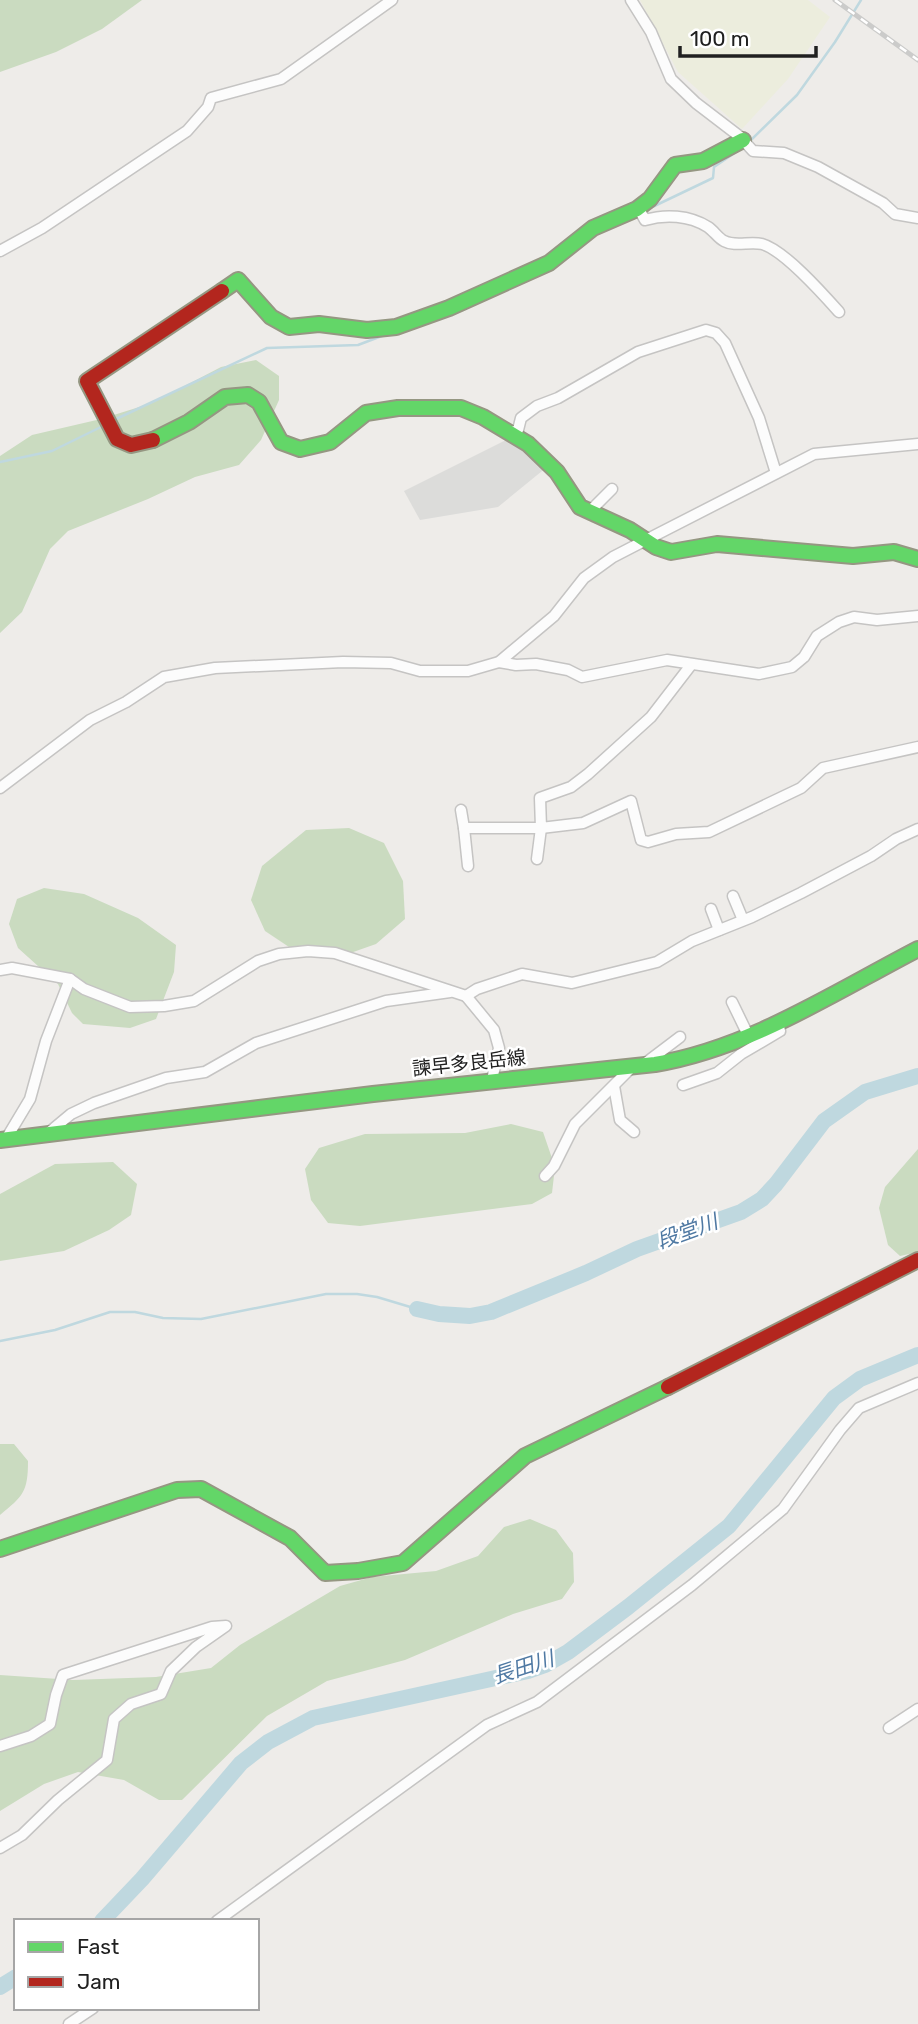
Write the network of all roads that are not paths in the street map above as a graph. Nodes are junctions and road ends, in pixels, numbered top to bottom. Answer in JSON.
{"nodes":[{"id":1,"x":392,"y":0,"type":"edge"},
{"id":2,"x":631,"y":0,"type":"edge"},
{"id":3,"x":746,"y":143,"type":"junction"},
{"id":4,"x":641,"y":213,"type":"junction"},
{"id":5,"x":918,"y":218,"type":"edge"},
{"id":6,"x":0,"y":251,"type":"edge"},
{"id":7,"x":839,"y":312,"type":"dead end"},
{"id":8,"x":508,"y":433,"type":"junction"},
{"id":9,"x":918,"y":444,"type":"edge"},
{"id":10,"x":776,"y":473,"type":"junction"},
{"id":11,"x":612,"y":489,"type":"dead end"},
{"id":12,"x":589,"y":512,"type":"junction"},
{"id":13,"x":644,"y":541,"type":"junction"},
{"id":14,"x":918,"y":559,"type":"edge"},
{"id":15,"x":918,"y":616,"type":"edge"},
{"id":16,"x":499,"y":662,"type":"junction"},
{"id":17,"x":691,"y":666,"type":"junction"},
{"id":18,"x":918,"y":747,"type":"edge"},
{"id":19,"x":0,"y":788,"type":"edge"},
{"id":20,"x":461,"y":810,"type":"dead end"},
{"id":21,"x":464,"y":828,"type":"junction"},
{"id":22,"x":541,"y":828,"type":"junction"},
{"id":23,"x":918,"y":829,"type":"edge"},
{"id":24,"x":537,"y":859,"type":"dead end"},
{"id":25,"x":468,"y":866,"type":"dead end"},
{"id":26,"x":733,"y":896,"type":"dead end"},
{"id":27,"x":711,"y":909,"type":"dead end"},
{"id":28,"x":743,"y":920,"type":"junction"},
{"id":29,"x":719,"y":930,"type":"junction"},
{"id":30,"x":918,"y":949,"type":"edge"},
{"id":31,"x":0,"y":970,"type":"edge"},
{"id":32,"x":70,"y":979,"type":"junction"},
{"id":33,"x":454,"y":992,"type":"junction"},
{"id":34,"x":466,"y":996,"type":"junction"},
{"id":35,"x":732,"y":1002,"type":"dead end"},
{"id":36,"x":778,"y":1023,"type":"junction"},
{"id":37,"x":680,"y":1037,"type":"dead end"},
{"id":38,"x":749,"y":1037,"type":"junction"},
{"id":39,"x":638,"y":1065,"type":"junction"},
{"id":40,"x":492,"y":1080,"type":"junction"},
{"id":41,"x":683,"y":1085,"type":"dead end"},
{"id":42,"x":614,"y":1086,"type":"junction"},
{"id":43,"x":634,"y":1132,"type":"dead end"},
{"id":44,"x":47,"y":1134,"type":"junction"},
{"id":45,"x":3,"y":1139,"type":"edge"},
{"id":46,"x":545,"y":1176,"type":"dead end"},
{"id":47,"x":918,"y":1261,"type":"edge"},
{"id":48,"x":918,"y":1383,"type":"edge"},
{"id":49,"x":0,"y":1549,"type":"edge"},
{"id":50,"x":918,"y":1709,"type":"edge"},
{"id":51,"x":889,"y":1728,"type":"dead end"},
{"id":52,"x":0,"y":1745,"type":"edge"},
{"id":53,"x":0,"y":1848,"type":"edge"},
{"id":54,"x":220,"y":1919,"type":"edge"},
{"id":55,"x":90,"y":2010,"type":"edge"},
{"id":56,"x":69,"y":2024,"type":"edge"}],
"edges":[{"from":1,"to":6,"type":"street"},
{"from":2,"to":3,"type":"street"},
{"from":3,"to":4,"type":"street"},
{"from":3,"to":5,"type":"street"},
{"from":4,"to":7,"type":"street"},
{"from":4,"to":8,"type":"street"},
{"from":8,"to":10,"type":"street"},
{"from":8,"to":12,"type":"street"},
{"from":9,"to":10,"type":"street"},
{"from":10,"to":13,"type":"street"},
{"from":11,"to":12,"type":"street"},
{"from":12,"to":13,"type":"street"},
{"from":13,"to":14,"type":"street"},
{"from":13,"to":16,"type":"street"},
{"from":15,"to":17,"type":"street"},
{"from":16,"to":17,"type":"street"},
{"from":16,"to":19,"type":"street"},
{"from":17,"to":22,"type":"street"},
{"from":18,"to":22,"type":"street"},
{"from":20,"to":21,"type":"street"},
{"from":21,"to":22,"type":"street"},
{"from":21,"to":25,"type":"street"},
{"from":22,"to":24,"type":"street"},
{"from":23,"to":28,"type":"street"},
{"from":26,"to":28,"type":"street"},
{"from":27,"to":29,"type":"street"},
{"from":28,"to":29,"type":"street"},
{"from":29,"to":34,"type":"street"},
{"from":30,"to":36,"type":"street","name":"諫早多良岳線"},
{"from":31,"to":32,"type":"street"},
{"from":32,"to":33,"type":"street"},
{"from":32,"to":45,"type":"street"},
{"from":33,"to":34,"type":"street"},
{"from":33,"to":44,"type":"street"},
{"from":34,"to":40,"type":"street"},
{"from":35,"to":38,"type":"street"},
{"from":36,"to":38,"type":"street","name":"諫早多良岳線"},
{"from":36,"to":41,"type":"street"},
{"from":37,"to":39,"type":"street"},
{"from":38,"to":39,"type":"street","name":"諫早多良岳線"},
{"from":39,"to":40,"type":"street","name":"諫早多良岳線"},
{"from":39,"to":42,"type":"street"},
{"from":40,"to":44,"type":"street","name":"諫早多良岳線"},
{"from":42,"to":43,"type":"street"},
{"from":42,"to":46,"type":"street"},
{"from":44,"to":45,"type":"street","name":"諫早多良岳線"},
{"from":47,"to":49,"type":"street"},
{"from":48,"to":54,"type":"street"},
{"from":50,"to":51,"type":"street"},
{"from":52,"to":53,"type":"street"},
{"from":55,"to":56,"type":"street"}]}
